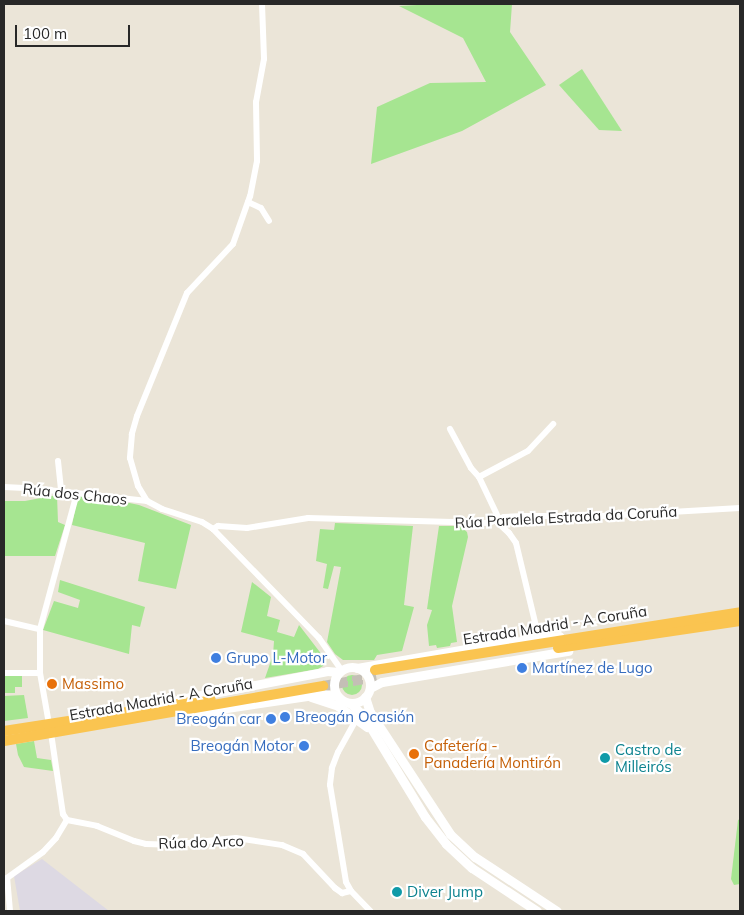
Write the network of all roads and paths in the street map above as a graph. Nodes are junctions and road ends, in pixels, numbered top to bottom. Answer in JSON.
{"nodes":[{"id":1,"x":262,"y":4,"type":"edge"},
{"id":2,"x":248,"y":202,"type":"junction"},
{"id":3,"x":269,"y":221,"type":"dead end"},
{"id":4,"x":554,"y":424,"type":"dead end"},
{"id":5,"x":450,"y":429,"type":"dead end"},
{"id":6,"x":58,"y":461,"type":"dead end"},
{"id":7,"x":480,"y":477,"type":"junction"},
{"id":8,"x":4,"y":487,"type":"edge"},
{"id":9,"x":61,"y":491,"type":"junction"},
{"id":10,"x":77,"y":493,"type":"junction"},
{"id":11,"x":146,"y":501,"type":"junction"},
{"id":12,"x":740,"y":508,"type":"edge"},
{"id":13,"x":497,"y":520,"type":"junction"},
{"id":14,"x":214,"y":529,"type":"junction"},
{"id":15,"x":740,"y":612,"type":"edge"},
{"id":16,"x":4,"y":621,"type":"edge"},
{"id":17,"x":740,"y":621,"type":"edge"},
{"id":18,"x":40,"y":629,"type":"junction"},
{"id":19,"x":630,"y":633,"type":"junction"},
{"id":20,"x":539,"y":638,"type":"junction"},
{"id":21,"x":357,"y":668,"type":"junction"},
{"id":22,"x":340,"y":671,"type":"junction"},
{"id":23,"x":4,"y":673,"type":"edge"},
{"id":24,"x":40,"y":673,"type":"junction"},
{"id":25,"x":375,"y":674,"type":"tunnel mouth"},
{"id":26,"x":323,"y":683,"type":"tunnel mouth"},
{"id":27,"x":370,"y":688,"type":"junction"},
{"id":28,"x":308,"y":696,"type":"junction"},
{"id":29,"x":337,"y":696,"type":"junction"},
{"id":30,"x":365,"y":697,"type":"junction"},
{"id":31,"x":350,"y":703,"type":"junction"},
{"id":32,"x":119,"y":717,"type":"junction"},
{"id":33,"x":357,"y":718,"type":"junction"},
{"id":34,"x":50,"y":728,"type":"junction"},
{"id":35,"x":4,"y":731,"type":"edge"},
{"id":36,"x":378,"y":737,"type":"junction"},
{"id":37,"x":4,"y":741,"type":"edge"},
{"id":38,"x":67,"y":820,"type":"junction"},
{"id":39,"x":351,"y":891,"type":"junction"},
{"id":40,"x":10,"y":911,"type":"edge"},
{"id":41,"x":370,"y":911,"type":"edge"},
{"id":42,"x":537,"y":911,"type":"edge"},
{"id":43,"x":557,"y":911,"type":"edge"}],
"edges":[{"from":1,"to":2,"type":"street"},
{"from":2,"to":3,"type":"street"},
{"from":2,"to":11,"type":"street"},
{"from":4,"to":7,"type":"street"},
{"from":5,"to":7,"type":"street"},
{"from":6,"to":9,"type":"street"},
{"from":7,"to":13,"type":"street"},
{"from":8,"to":9,"type":"street","name":"Rúa dos Chaos"},
{"from":9,"to":10,"type":"street","name":"Rúa dos Chaos"},
{"from":10,"to":11,"type":"street","name":"Rúa dos Chaos"},
{"from":10,"to":18,"type":"street"},
{"from":11,"to":14,"type":"street","name":"Rúa dos Chaos"},
{"from":12,"to":13,"type":"street","name":"Rúa Paralela Estrada da Coruña"},
{"from":13,"to":14,"type":"street","name":"Rúa Paralela Estrada da Coruña"},
{"from":13,"to":20,"type":"street"},
{"from":14,"to":22,"type":"street"},
{"from":15,"to":19,"type":"highway","name":"Estrada Madrid - A Coruña"},
{"from":16,"to":18,"type":"street"},
{"from":17,"to":19,"type":"highway","name":"Estrada Madrid - A Coruña"},
{"from":18,"to":24,"type":"street"},
{"from":19,"to":20,"type":"main road"},
{"from":19,"to":25,"type":"highway","name":"Estrada Madrid - A Coruña"},
{"from":19,"to":27,"type":"main road"},
{"from":20,"to":21,"type":"main road"},
{"from":21,"to":22,"type":"main road"},
{"from":21,"to":27,"type":"main road"},
{"from":22,"to":29,"type":"main road"},
{"from":22,"to":32,"type":"main road"},
{"from":23,"to":24,"type":"street"},
{"from":24,"to":34,"type":"street"},
{"from":26,"to":32,"type":"highway","name":"Estrada Madrid - A Coruña"},
{"from":27,"to":30,"type":"main road"},
{"from":28,"to":29,"type":"main road"},
{"from":28,"to":32,"type":"main road"},
{"from":28,"to":33,"type":"main road"},
{"from":29,"to":31,"type":"main road"},
{"from":30,"to":31,"type":"main road"},
{"from":30,"to":43,"type":"main road"},
{"from":31,"to":36,"type":"main road"},
{"from":32,"to":34,"type":"highway","name":"Estrada Madrid - A Coruña"},
{"from":33,"to":36,"type":"main road"},
{"from":33,"to":39,"type":"street"},
{"from":34,"to":35,"type":"highway","name":"Estrada Madrid - A Coruña"},
{"from":34,"to":37,"type":"highway","name":"Estrada Madrid - A Coruña"},
{"from":34,"to":38,"type":"street"},
{"from":36,"to":42,"type":"main road"},
{"from":38,"to":39,"type":"street","name":"Rúa do Arco"},
{"from":38,"to":40,"type":"street"},
{"from":39,"to":41,"type":"street"}]}
